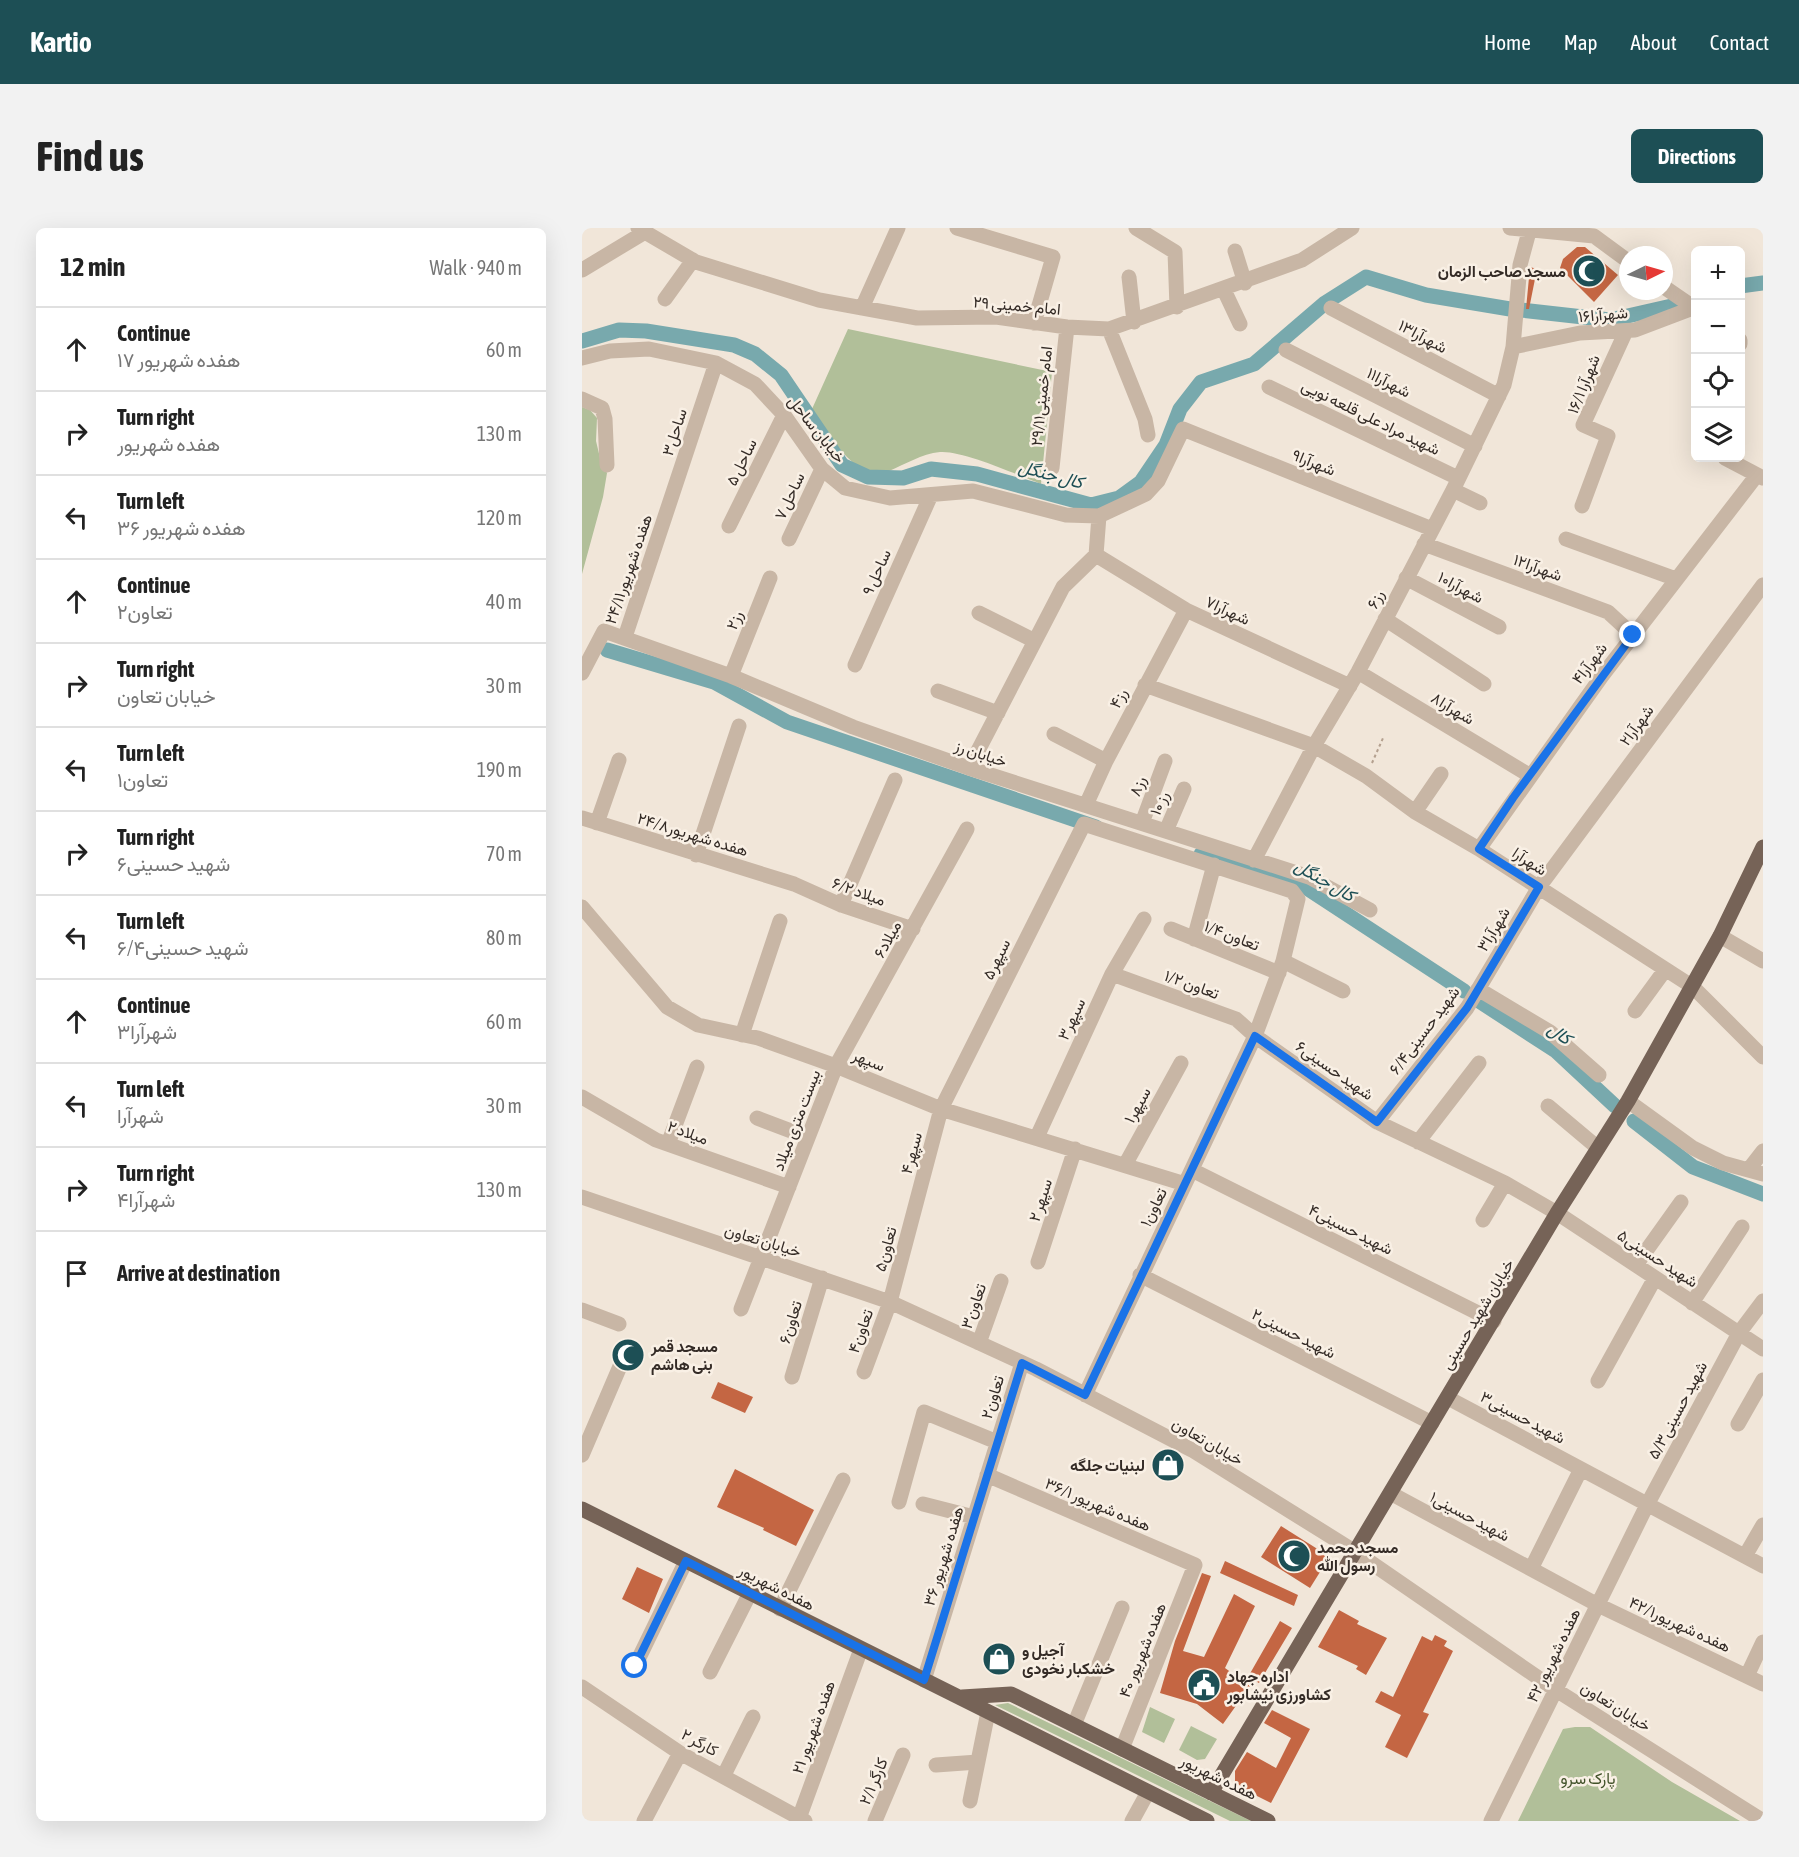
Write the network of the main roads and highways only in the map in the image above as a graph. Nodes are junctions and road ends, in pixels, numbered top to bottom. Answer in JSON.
{"nodes":[{"id":1,"x":1763,"y":847,"type":"edge"},
{"id":2,"x":582,"y":1509,"type":"edge"},
{"id":3,"x":956,"y":1696,"type":"junction"},
{"id":4,"x":1211,"y":1793,"type":"junction"},
{"id":5,"x":1207,"y":1821,"type":"edge"},
{"id":6,"x":1268,"y":1821,"type":"edge"}],
"edges":[{"from":1,"to":4,"type":"main road","name":"خیابان شهید حسینی"},
{"from":2,"to":3,"type":"main road","name":"هفده شهریور"},
{"from":3,"to":4,"type":"main road","name":"هفده شهریور"},
{"from":3,"to":5,"type":"main road","name":"هفده شهریور"},
{"from":4,"to":6,"type":"main road","name":"هفده شهریور"}]}
